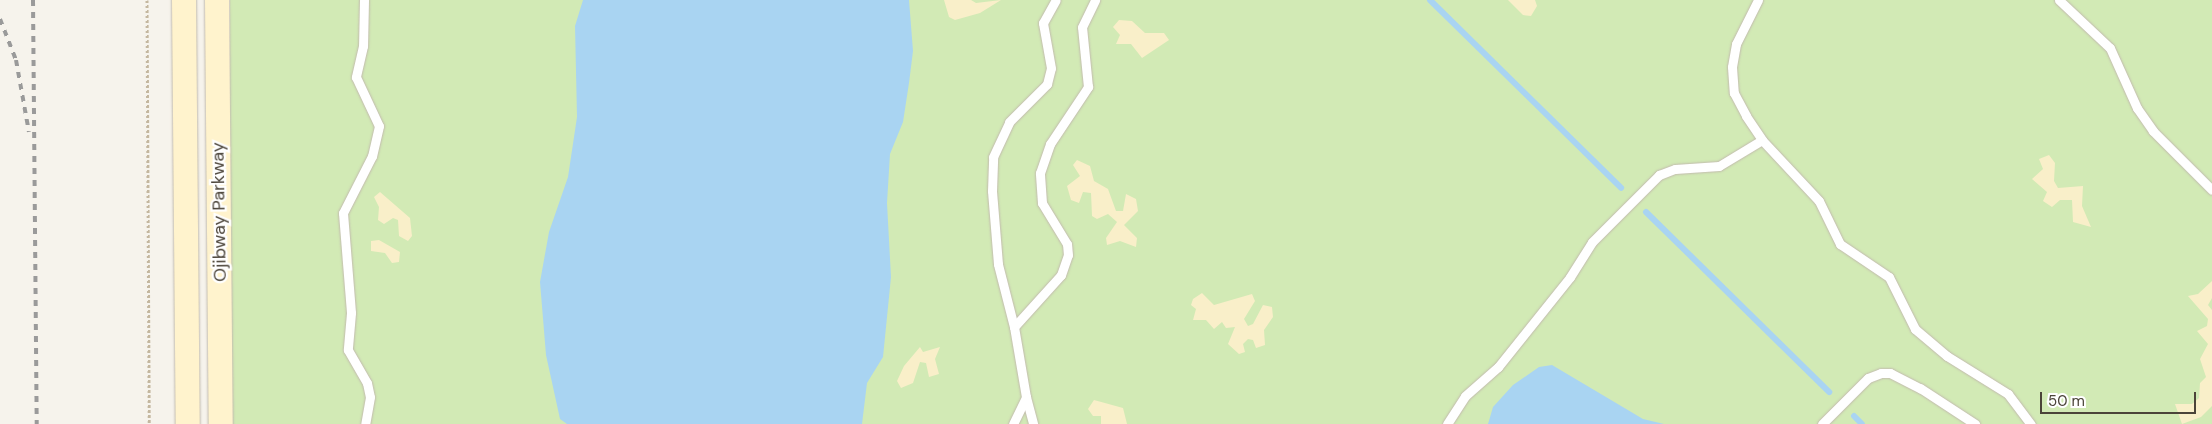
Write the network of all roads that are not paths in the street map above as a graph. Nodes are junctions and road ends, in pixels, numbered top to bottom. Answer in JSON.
{"nodes":[{"id":1,"x":184,"y":0,"type":"edge"},
{"id":2,"x":217,"y":0,"type":"edge"},
{"id":3,"x":364,"y":0,"type":"edge"},
{"id":4,"x":1056,"y":0,"type":"edge"},
{"id":5,"x":1095,"y":0,"type":"edge"},
{"id":6,"x":1758,"y":0,"type":"edge"},
{"id":7,"x":2059,"y":0,"type":"edge"},
{"id":8,"x":1762,"y":140,"type":"junction"},
{"id":9,"x":2212,"y":190,"type":"edge"},
{"id":10,"x":1014,"y":327,"type":"junction"},
{"id":11,"x":1026,"y":397,"type":"junction"},
{"id":12,"x":1021,"y":407,"type":"junction"},
{"id":13,"x":1030,"y":411,"type":"junction"},
{"id":14,"x":188,"y":424,"type":"edge"},
{"id":15,"x":221,"y":424,"type":"edge"},
{"id":16,"x":365,"y":424,"type":"edge"},
{"id":17,"x":1013,"y":424,"type":"edge"},
{"id":18,"x":1033,"y":424,"type":"edge"},
{"id":19,"x":1447,"y":424,"type":"edge"},
{"id":20,"x":1822,"y":424,"type":"edge"},
{"id":21,"x":1975,"y":424,"type":"edge"},
{"id":22,"x":2031,"y":424,"type":"edge"}],
"edges":[{"from":1,"to":14,"type":"main road","name":"Ojibway Parkway"},
{"from":2,"to":15,"type":"main road","name":"Ojibway Parkway"},
{"from":3,"to":16,"type":"lane"},
{"from":4,"to":10,"type":"lane"},
{"from":5,"to":10,"type":"lane"},
{"from":6,"to":8,"type":"lane"},
{"from":7,"to":9,"type":"lane"},
{"from":8,"to":19,"type":"lane"},
{"from":8,"to":22,"type":"lane"},
{"from":10,"to":11,"type":"lane"},
{"from":11,"to":12,"type":"lane"},
{"from":11,"to":13,"type":"lane"},
{"from":12,"to":13,"type":"lane"},
{"from":12,"to":17,"type":"lane"},
{"from":13,"to":18,"type":"lane"},
{"from":20,"to":21,"type":"lane"}]}
